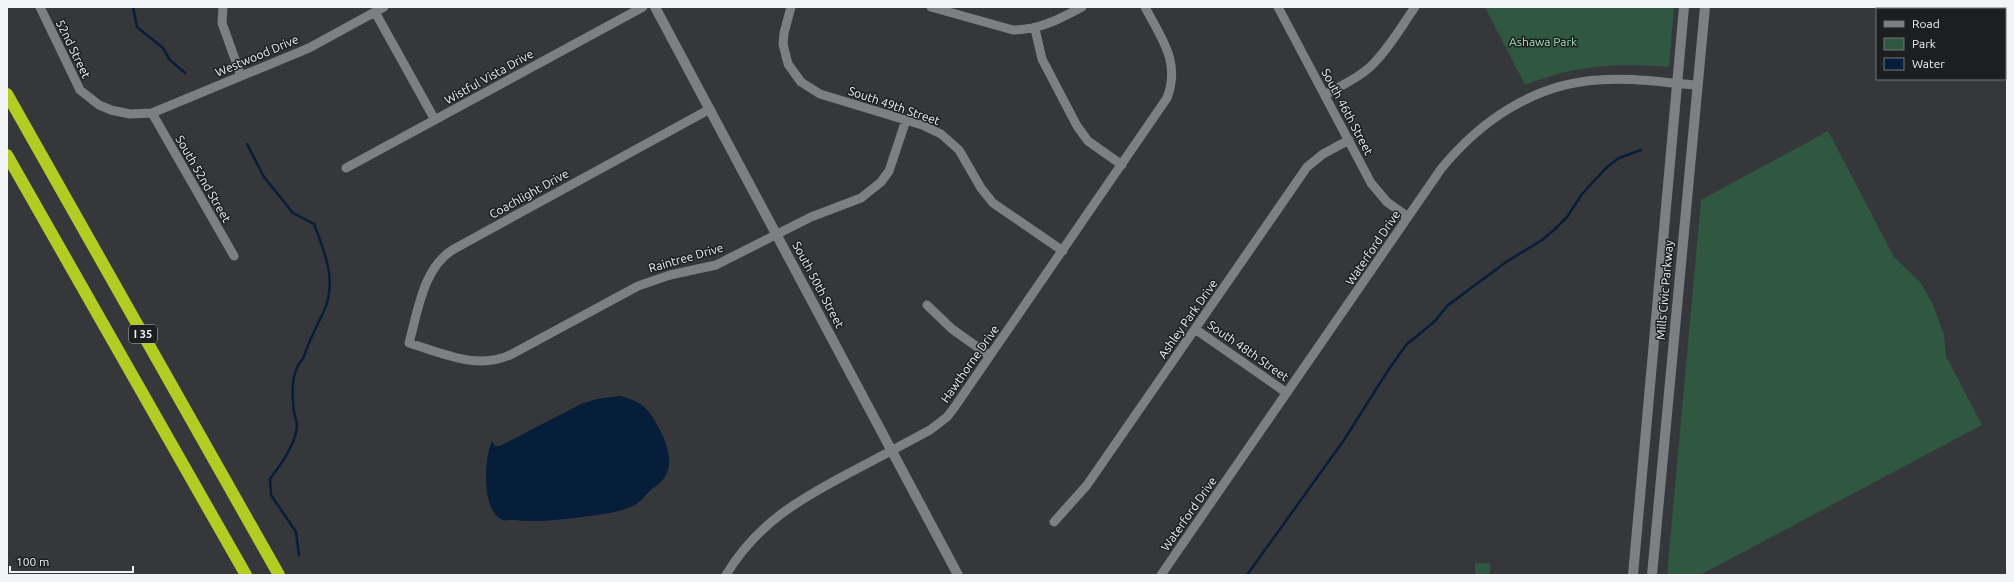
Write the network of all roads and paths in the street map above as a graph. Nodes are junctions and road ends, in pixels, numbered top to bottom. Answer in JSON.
{"nodes":[{"id":1,"x":40,"y":7,"type":"edge"},
{"id":2,"x":222,"y":7,"type":"edge"},
{"id":3,"x":384,"y":7,"type":"edge"},
{"id":4,"x":643,"y":7,"type":"edge"},
{"id":5,"x":655,"y":7,"type":"edge"},
{"id":6,"x":791,"y":7,"type":"edge"},
{"id":7,"x":931,"y":7,"type":"edge"},
{"id":8,"x":1082,"y":7,"type":"edge"},
{"id":9,"x":1145,"y":7,"type":"edge"},
{"id":10,"x":1278,"y":7,"type":"edge"},
{"id":11,"x":1415,"y":7,"type":"edge"},
{"id":12,"x":1684,"y":7,"type":"edge"},
{"id":13,"x":1705,"y":7,"type":"edge"},
{"id":14,"x":376,"y":12,"type":"junction"},
{"id":15,"x":1035,"y":29,"type":"junction"},
{"id":16,"x":241,"y":76,"type":"junction"},
{"id":17,"x":1677,"y":84,"type":"junction"},
{"id":18,"x":1698,"y":85,"type":"junction"},
{"id":19,"x":7,"y":94,"type":"edge"},
{"id":20,"x":1325,"y":95,"type":"junction"},
{"id":21,"x":710,"y":109,"type":"junction"},
{"id":22,"x":152,"y":113,"type":"junction"},
{"id":23,"x":133,"y":114,"type":"joint"},
{"id":24,"x":435,"y":120,"type":"junction"},
{"id":25,"x":906,"y":120,"type":"junction"},
{"id":26,"x":1349,"y":140,"type":"junction"},
{"id":27,"x":7,"y":155,"type":"edge"},
{"id":28,"x":1122,"y":165,"type":"junction"},
{"id":29,"x":346,"y":168,"type":"dead end"},
{"id":30,"x":1408,"y":217,"type":"junction"},
{"id":31,"x":777,"y":234,"type":"junction"},
{"id":32,"x":1063,"y":251,"type":"junction"},
{"id":33,"x":234,"y":256,"type":"dead end"},
{"id":34,"x":927,"y":305,"type":"dead end"},
{"id":35,"x":1195,"y":330,"type":"junction"},
{"id":36,"x":409,"y":343,"type":"joint"},
{"id":37,"x":990,"y":356,"type":"junction"},
{"id":38,"x":1287,"y":393,"type":"junction"},
{"id":39,"x":892,"y":450,"type":"junction"},
{"id":40,"x":1054,"y":522,"type":"dead end"},
{"id":41,"x":246,"y":575,"type":"edge"},
{"id":42,"x":279,"y":575,"type":"edge"},
{"id":43,"x":726,"y":575,"type":"edge"},
{"id":44,"x":958,"y":575,"type":"edge"},
{"id":45,"x":1161,"y":575,"type":"edge"},
{"id":46,"x":1633,"y":575,"type":"edge"},
{"id":47,"x":1652,"y":575,"type":"edge"}],
"edges":[{"from":1,"to":23,"type":"street","name":"52nd Street"},
{"from":2,"to":16,"type":"street"},
{"from":3,"to":14,"type":"street","name":"Westwood Drive"},
{"from":4,"to":24,"type":"street","name":"Wistful Vista Drive"},
{"from":5,"to":21,"type":"main road","name":"South 50th Street"},
{"from":6,"to":25,"type":"street","name":"South 49th Street"},
{"from":7,"to":15,"type":"street"},
{"from":8,"to":15,"type":"street"},
{"from":9,"to":28,"type":"street","name":"Hawthorne Drive"},
{"from":10,"to":20,"type":"street","name":"South 46th Street"},
{"from":11,"to":20,"type":"street"},
{"from":12,"to":17,"type":"main road","name":"Mills Civic Parkway"},
{"from":13,"to":18,"type":"main road","name":"Mills Civic Parkway"},
{"from":14,"to":16,"type":"street","name":"Westwood Drive"},
{"from":14,"to":24,"type":"street"},
{"from":15,"to":28,"type":"street"},
{"from":16,"to":22,"type":"street","name":"Westwood Drive"},
{"from":17,"to":18,"type":"street","name":"Waterford Drive"},
{"from":17,"to":30,"type":"street","name":"Waterford Drive"},
{"from":17,"to":46,"type":"main road","name":"Mills Civic Parkway"},
{"from":18,"to":47,"type":"main road","name":"Mills Civic Parkway"},
{"from":19,"to":42,"type":"highway","number":"I 35"},
{"from":20,"to":26,"type":"street","name":"South 46th Street"},
{"from":21,"to":31,"type":"main road","name":"South 50th Street"},
{"from":21,"to":36,"type":"street","name":"Coachlight Drive"},
{"from":22,"to":23,"type":"street","name":"Westwood Drive"},
{"from":22,"to":33,"type":"street","name":"South 52nd Street"},
{"from":24,"to":29,"type":"street","name":"Wistful Vista Drive"},
{"from":25,"to":31,"type":"street","name":"Raintree Drive"},
{"from":25,"to":32,"type":"street","name":"South 49th Street"},
{"from":26,"to":30,"type":"street","name":"South 46th Street"},
{"from":26,"to":35,"type":"street","name":"Ashley Park Drive"},
{"from":27,"to":41,"type":"highway","number":"I 35"},
{"from":28,"to":32,"type":"street","name":"Hawthorne Drive"},
{"from":30,"to":38,"type":"street","name":"Waterford Drive"},
{"from":31,"to":36,"type":"street","name":"Raintree Drive"},
{"from":31,"to":39,"type":"main road","name":"South 50th Street"},
{"from":32,"to":37,"type":"street","name":"Hawthorne Drive"},
{"from":34,"to":37,"type":"street"},
{"from":35,"to":38,"type":"street","name":"South 48th Street"},
{"from":35,"to":40,"type":"street","name":"Ashley Park Drive"},
{"from":37,"to":39,"type":"street","name":"Hawthorne Drive"},
{"from":38,"to":45,"type":"street","name":"Waterford Drive"},
{"from":39,"to":43,"type":"street","name":"Hawthorne Drive"},
{"from":39,"to":44,"type":"main road","name":"South 50th Street"}]}
